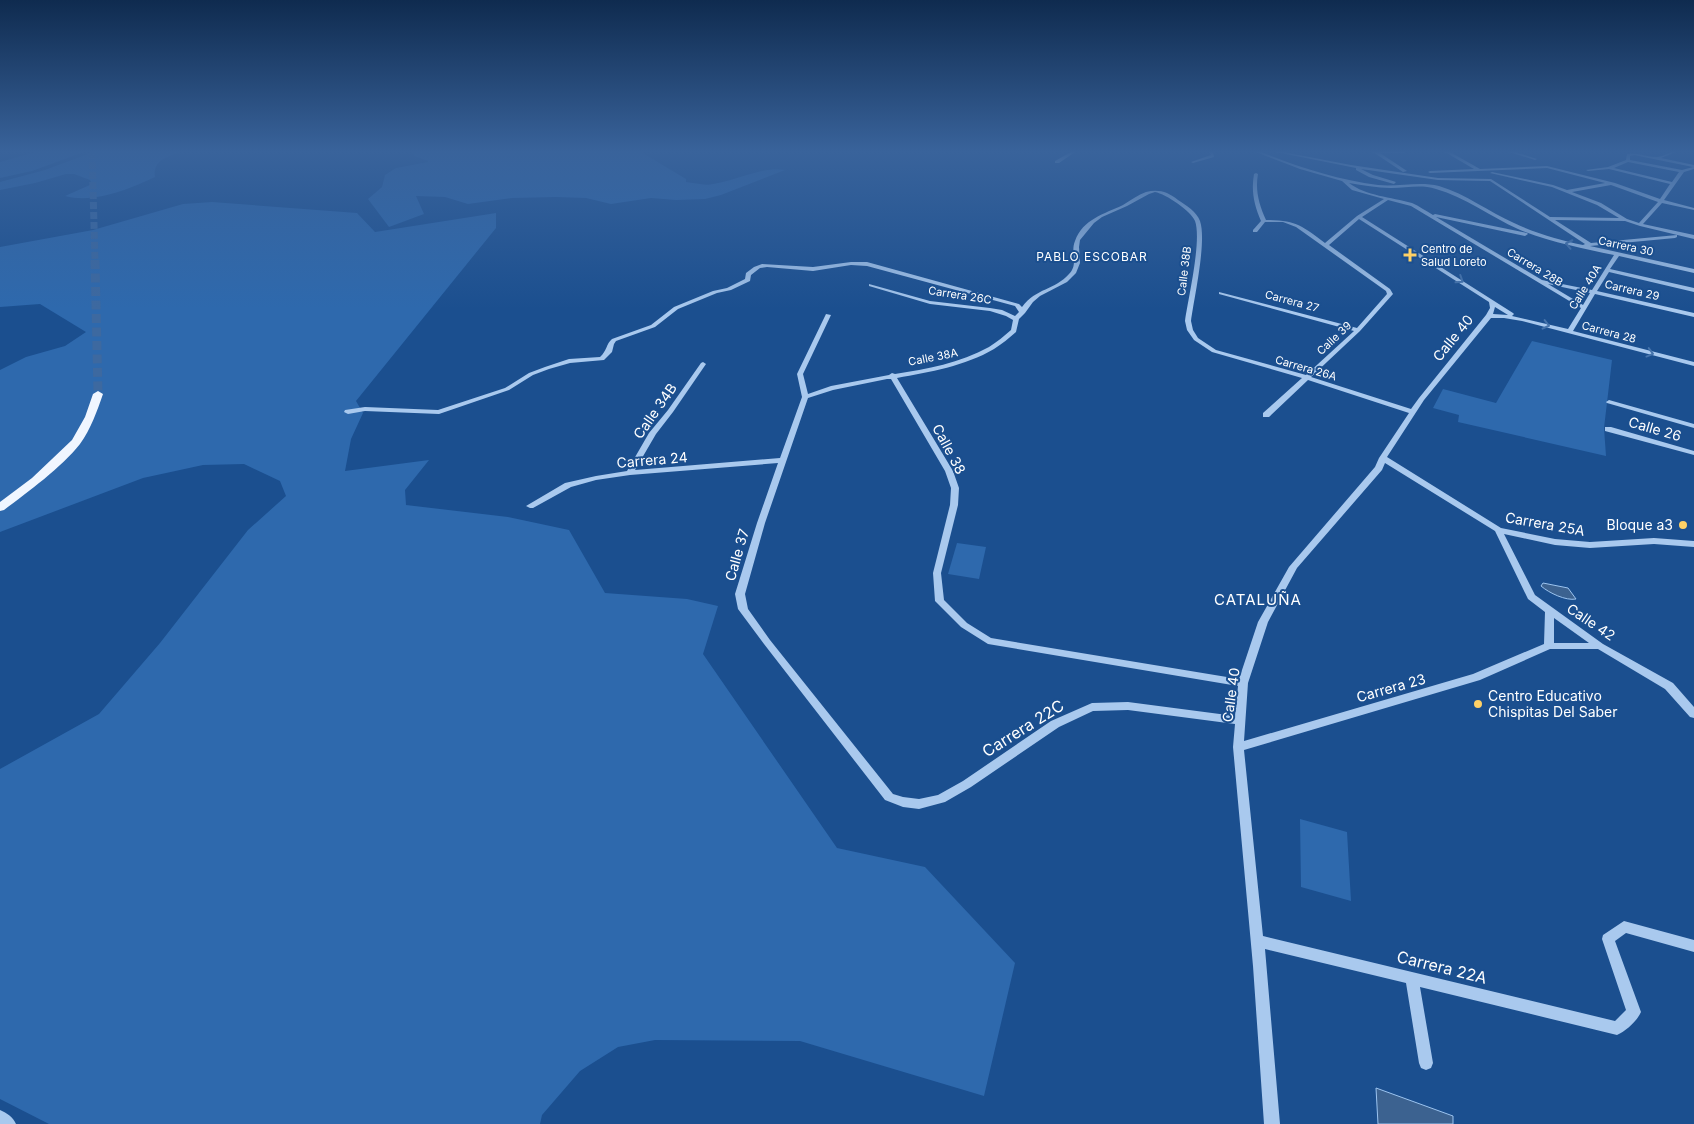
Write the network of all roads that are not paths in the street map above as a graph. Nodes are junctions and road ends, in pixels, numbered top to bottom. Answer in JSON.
{"nodes":[{"id":1,"x":1125,"y":204,"type":"edge"},
{"id":2,"x":1182,"y":204,"type":"edge"},
{"id":3,"x":1257,"y":204,"type":"edge"},
{"id":4,"x":1378,"y":204,"type":"edge"},
{"id":5,"x":1411,"y":204,"type":"edge"},
{"id":6,"x":1474,"y":204,"type":"edge"},
{"id":7,"x":1529,"y":204,"type":"edge"},
{"id":8,"x":1600,"y":204,"type":"edge"},
{"id":9,"x":1659,"y":204,"type":"edge"},
{"id":10,"x":1673,"y":204,"type":"edge"},
{"id":11,"x":1694,"y":209,"type":"edge"},
{"id":12,"x":1428,"y":214,"type":"junction"},
{"id":13,"x":1359,"y":217,"type":"junction"},
{"id":14,"x":1550,"y":218,"type":"junction"},
{"id":15,"x":1625,"y":220,"type":"junction"},
{"id":16,"x":1264,"y":221,"type":"junction"},
{"id":17,"x":1640,"y":226,"type":"junction"},
{"id":18,"x":1255,"y":231,"type":"dead end"},
{"id":19,"x":1684,"y":235,"type":"junction"},
{"id":20,"x":1693,"y":235,"type":"edge"},
{"id":21,"x":1554,"y":240,"type":"junction"},
{"id":22,"x":1326,"y":245,"type":"junction"},
{"id":23,"x":1587,"y":245,"type":"junction"},
{"id":24,"x":1617,"y":254,"type":"junction"},
{"id":25,"x":1607,"y":270,"type":"junction"},
{"id":26,"x":1694,"y":271,"type":"edge"},
{"id":27,"x":1536,"y":279,"type":"junction"},
{"id":28,"x":871,"y":285,"type":"dead end"},
{"id":29,"x":1694,"y":290,"type":"edge"},
{"id":30,"x":1595,"y":291,"type":"junction"},
{"id":31,"x":1221,"y":293,"type":"dead end"},
{"id":32,"x":1491,"y":303,"type":"junction"},
{"id":33,"x":1583,"y":307,"type":"junction"},
{"id":34,"x":1023,"y":312,"type":"junction"},
{"id":35,"x":1694,"y":314,"type":"edge"},
{"id":36,"x":828,"y":316,"type":"dead end"},
{"id":37,"x":1489,"y":316,"type":"junction"},
{"id":38,"x":1016,"y":319,"type":"junction"},
{"id":39,"x":1522,"y":319,"type":"junction"},
{"id":40,"x":1358,"y":330,"type":"junction"},
{"id":41,"x":1570,"y":331,"type":"junction"},
{"id":42,"x":1196,"y":339,"type":"joint"},
{"id":43,"x":703,"y":364,"type":"dead end"},
{"id":44,"x":1694,"y":364,"type":"edge"},
{"id":45,"x":892,"y":375,"type":"junction"},
{"id":46,"x":1306,"y":377,"type":"junction"},
{"id":47,"x":98,"y":394,"type":"tunnel mouth"},
{"id":48,"x":805,"y":397,"type":"junction"},
{"id":49,"x":1609,"y":402,"type":"dead end"},
{"id":50,"x":348,"y":412,"type":"dead end"},
{"id":51,"x":1413,"y":412,"type":"junction"},
{"id":52,"x":1266,"y":415,"type":"dead end"},
{"id":53,"x":1694,"y":426,"type":"edge"},
{"id":54,"x":1608,"y":429,"type":"dead end"},
{"id":55,"x":1694,"y":453,"type":"edge"},
{"id":56,"x":1382,"y":458,"type":"junction"},
{"id":57,"x":782,"y":460,"type":"junction"},
{"id":58,"x":630,"y":473,"type":"junction"},
{"id":59,"x":530,"y":506,"type":"dead end"},
{"id":60,"x":0,"y":508,"type":"edge"},
{"id":61,"x":1498,"y":530,"type":"junction"},
{"id":62,"x":1694,"y":544,"type":"edge"},
{"id":63,"x":1550,"y":611,"type":"junction"},
{"id":64,"x":1549,"y":646,"type":"junction"},
{"id":65,"x":1600,"y":646,"type":"junction"},
{"id":66,"x":1244,"y":683,"type":"junction"},
{"id":67,"x":1694,"y":714,"type":"edge"},
{"id":68,"x":1241,"y":720,"type":"junction"},
{"id":69,"x":1238,"y":747,"type":"junction"},
{"id":70,"x":919,"y":804,"type":"joint"},
{"id":71,"x":1624,"y":928,"type":"joint"},
{"id":72,"x":1258,"y":941,"type":"junction"},
{"id":73,"x":1694,"y":946,"type":"edge"},
{"id":74,"x":1412,"y":978,"type":"junction"},
{"id":75,"x":1426,"y":1063,"type":"dead end"},
{"id":76,"x":0,"y":1117,"type":"edge"},
{"id":77,"x":8,"y":1124,"type":"edge"},
{"id":78,"x":1272,"y":1124,"type":"edge"}],
"edges":[{"from":1,"to":34,"type":"street","name":"Calle 38A"},
{"from":2,"to":42,"type":"street","name":"Calle 38B"},
{"from":3,"to":16,"type":"street"},
{"from":4,"to":13,"type":"street"},
{"from":5,"to":12,"type":"street","name":"Carrera 28B"},
{"from":6,"to":21,"type":"street","name":"Carrera 30"},
{"from":7,"to":14,"type":"street"},
{"from":8,"to":15,"type":"street"},
{"from":9,"to":17,"type":"street"},
{"from":10,"to":11,"type":"street"},
{"from":12,"to":21,"type":"street","name":"Carrera 30"},
{"from":12,"to":27,"type":"street","name":"Carrera 28B"},
{"from":13,"to":22,"type":"street"},
{"from":13,"to":32,"type":"street","one_way":true},
{"from":14,"to":15,"type":"street"},
{"from":14,"to":23,"type":"street"},
{"from":15,"to":17,"type":"street"},
{"from":16,"to":18,"type":"street"},
{"from":16,"to":22,"type":"street"},
{"from":17,"to":19,"type":"street"},
{"from":19,"to":20,"type":"street"},
{"from":19,"to":23,"type":"street","name":"Calle 40A"},
{"from":23,"to":21,"type":"street","name":"Carrera 30","one_way":true},
{"from":22,"to":40,"type":"street","name":"Calle 39"},
{"from":23,"to":24,"type":"street","name":"Carrera 30"},
{"from":24,"to":25,"type":"street","name":"Calle 40A"},
{"from":24,"to":26,"type":"street","name":"Carrera 30"},
{"from":25,"to":29,"type":"street"},
{"from":25,"to":30,"type":"street","name":"Calle 40A"},
{"from":27,"to":30,"type":"street","name":"Carrera 29"},
{"from":27,"to":33,"type":"street","name":"Carrera 28B"},
{"from":28,"to":38,"type":"street","name":"Carrera 26C"},
{"from":30,"to":33,"type":"street","name":"Calle 40A"},
{"from":30,"to":35,"type":"street","name":"Carrera 29"},
{"from":31,"to":40,"type":"street","name":"Carrera 27"},
{"from":32,"to":37,"type":"street"},
{"from":32,"to":39,"type":"street"},
{"from":33,"to":41,"type":"street","name":"Calle 40A"},
{"from":34,"to":38,"type":"street","name":"Calle 38A"},
{"from":34,"to":50,"type":"street"},
{"from":36,"to":48,"type":"street"},
{"from":37,"to":39,"type":"street","name":"Carrera 28"},
{"from":37,"to":51,"type":"street","name":"Calle 40"},
{"from":38,"to":45,"type":"street","name":"Calle 38A"},
{"from":39,"to":41,"type":"street","name":"Carrera 28","one_way":true},
{"from":40,"to":46,"type":"street","name":"Calle 39"},
{"from":41,"to":44,"type":"street","name":"Carrera 28","one_way":true},
{"from":42,"to":46,"type":"street","name":"Carrera 26A"},
{"from":43,"to":58,"type":"street","name":"Calle 34B"},
{"from":45,"to":48,"type":"street","name":"Calle 38A"},
{"from":45,"to":66,"type":"street","name":"Calle 38"},
{"from":46,"to":51,"type":"street","name":"Carrera 26A"},
{"from":46,"to":52,"type":"street","name":"Calle 39"},
{"from":47,"to":60,"type":"main road"},
{"from":48,"to":57,"type":"street","name":"Calle 37"},
{"from":49,"to":53,"type":"street"},
{"from":51,"to":56,"type":"street","name":"Calle 40"},
{"from":54,"to":55,"type":"street","name":"Calle 26"},
{"from":56,"to":61,"type":"street","name":"Carrera 25A"},
{"from":56,"to":66,"type":"street","name":"Calle 40"},
{"from":57,"to":58,"type":"street","name":"Carrera 24"},
{"from":57,"to":70,"type":"street","name":"Calle 37"},
{"from":58,"to":59,"type":"street","name":"Carrera 24"},
{"from":61,"to":62,"type":"street","name":"Carrera 25A"},
{"from":61,"to":63,"type":"street","name":"Calle 42"},
{"from":63,"to":64,"type":"street"},
{"from":63,"to":65,"type":"street","name":"Calle 42"},
{"from":64,"to":65,"type":"street","name":"Carrera 23"},
{"from":64,"to":69,"type":"street","name":"Carrera 23"},
{"from":65,"to":67,"type":"street","name":"Calle 42"},
{"from":66,"to":68,"type":"street","name":"Calle 40"},
{"from":68,"to":69,"type":"street","name":"Calle 40"},
{"from":68,"to":70,"type":"street","name":"Carrera 22C"},
{"from":69,"to":72,"type":"street","name":"Calle 40"},
{"from":71,"to":73,"type":"street"},
{"from":71,"to":74,"type":"street","name":"Carrera 22A"},
{"from":72,"to":74,"type":"street","name":"Carrera 22A"},
{"from":72,"to":78,"type":"street","name":"Calle 40"},
{"from":74,"to":75,"type":"street"},
{"from":76,"to":77,"type":"street"}]}
